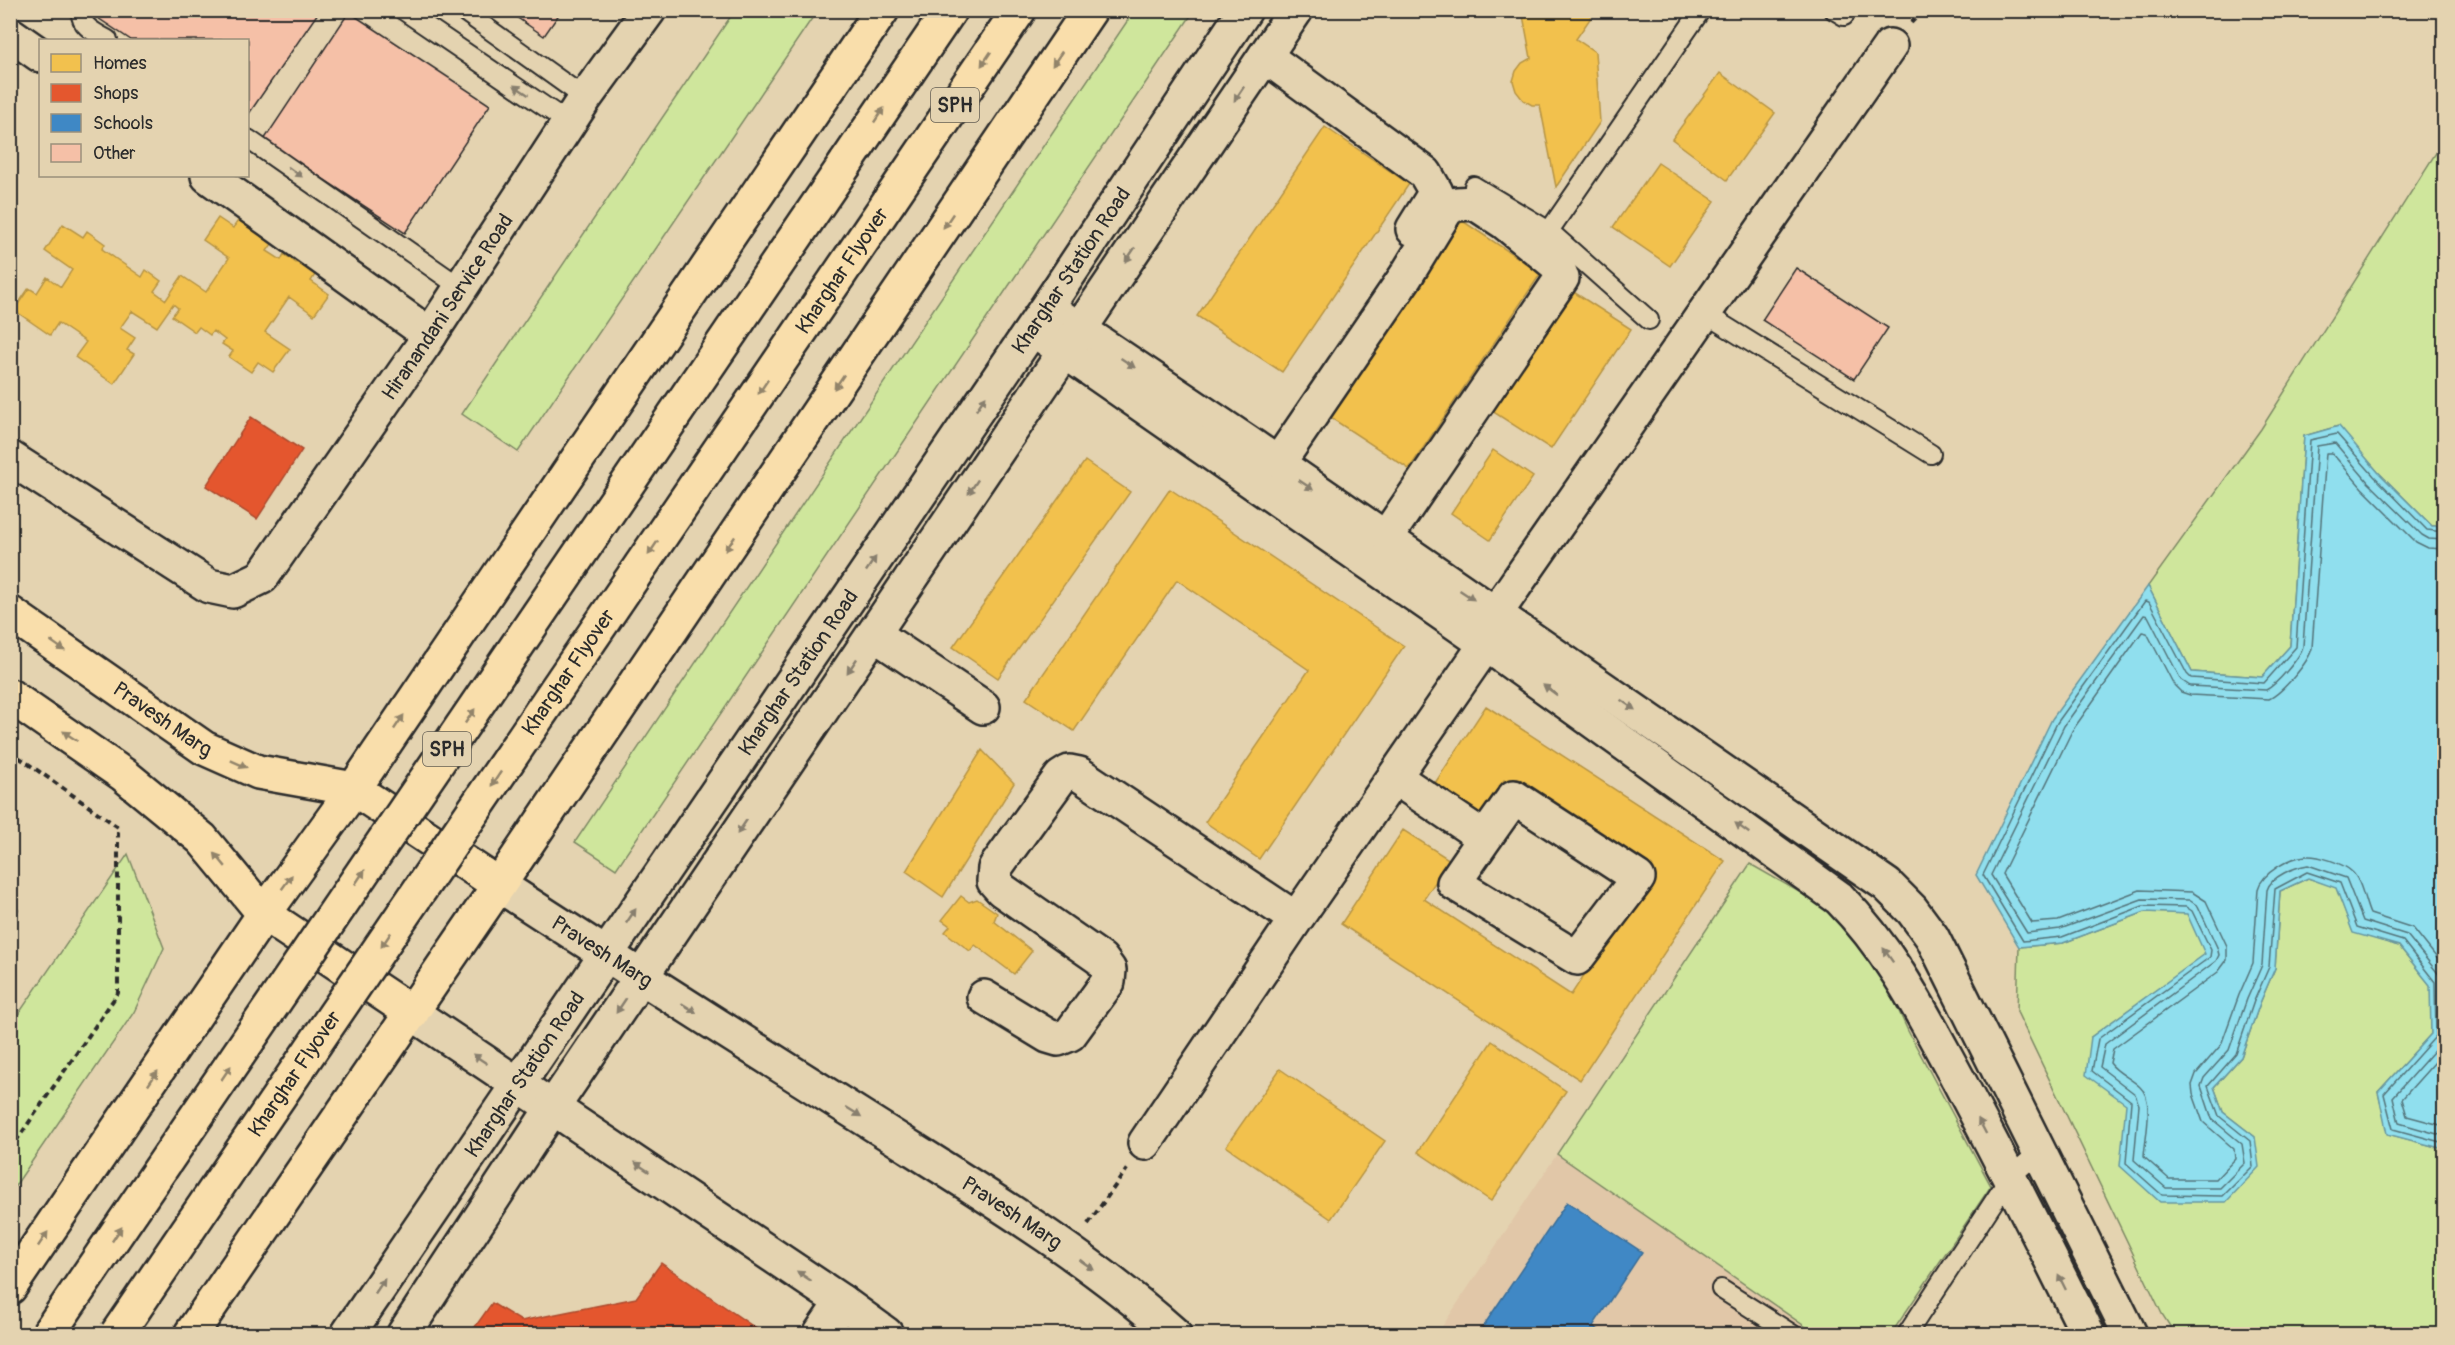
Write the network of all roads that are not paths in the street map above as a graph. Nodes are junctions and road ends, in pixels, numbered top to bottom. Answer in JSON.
{"nodes":[{"id":1,"x":81,"y":10,"type":"edge"},
{"id":2,"x":403,"y":10,"type":"edge"},
{"id":3,"x":462,"y":10,"type":"edge"},
{"id":4,"x":882,"y":10,"type":"edge"},
{"id":5,"x":950,"y":10,"type":"edge"},
{"id":6,"x":1019,"y":10,"type":"edge"},
{"id":7,"x":1090,"y":10,"type":"edge"},
{"id":8,"x":1245,"y":10,"type":"edge"},
{"id":9,"x":1296,"y":10,"type":"edge"},
{"id":10,"x":1701,"y":10,"type":"edge"},
{"id":11,"x":641,"y":13,"type":"edge"},
{"id":12,"x":10,"y":34,"type":"edge"},
{"id":13,"x":106,"y":39,"type":"edge"},
{"id":14,"x":1890,"y":46,"type":"dead end"},
{"id":15,"x":39,"y":54,"type":"edge"},
{"id":16,"x":1265,"y":56,"type":"junction"},
{"id":17,"x":577,"y":111,"type":"junction"},
{"id":18,"x":249,"y":140,"type":"edge"},
{"id":19,"x":209,"y":177,"type":"edge"},
{"id":20,"x":1474,"y":186,"type":"dead end"},
{"id":21,"x":1549,"y":231,"type":"junction"},
{"id":22,"x":460,"y":287,"type":"junction"},
{"id":23,"x":1704,"y":313,"type":"junction"},
{"id":24,"x":1039,"y":318,"type":"junction"},
{"id":25,"x":1649,"y":320,"type":"dead end"},
{"id":26,"x":430,"y":335,"type":"junction"},
{"id":27,"x":1072,"y":341,"type":"junction"},
{"id":28,"x":1931,"y":454,"type":"dead end"},
{"id":29,"x":10,"y":458,"type":"edge"},
{"id":30,"x":1269,"y":460,"type":"junction"},
{"id":31,"x":1385,"y":539,"type":"junction"},
{"id":32,"x":10,"y":612,"type":"edge"},
{"id":33,"x":1491,"y":629,"type":"junction"},
{"id":34,"x":874,"y":634,"type":"junction"},
{"id":35,"x":10,"y":696,"type":"edge"},
{"id":36,"x":983,"y":707,"type":"dead end"},
{"id":37,"x":1394,"y":777,"type":"junction"},
{"id":38,"x":354,"y":789,"type":"junction"},
{"id":39,"x":1485,"y":838,"type":"junction"},
{"id":40,"x":499,"y":885,"type":"junction"},
{"id":41,"x":264,"y":914,"type":"junction"},
{"id":42,"x":1296,"y":919,"type":"junction"},
{"id":43,"x":605,"y":954,"type":"junction"},
{"id":44,"x":641,"y":977,"type":"junction"},
{"id":45,"x":984,"y":997,"type":"dead end"},
{"id":46,"x":412,"y":1013,"type":"junction"},
{"id":47,"x":518,"y":1083,"type":"junction"},
{"id":48,"x":553,"y":1107,"type":"junction"},
{"id":49,"x":1145,"y":1143,"type":"road end"},
{"id":50,"x":2040,"y":1151,"type":"junction"},
{"id":51,"x":2010,"y":1177,"type":"junction"},
{"id":52,"x":10,"y":1287,"type":"edge"},
{"id":53,"x":1721,"y":1289,"type":"dead end"},
{"id":54,"x":842,"y":1302,"type":"junction"},
{"id":55,"x":48,"y":1335,"type":"edge"},
{"id":56,"x":117,"y":1335,"type":"edge"},
{"id":57,"x":191,"y":1335,"type":"edge"},
{"id":58,"x":348,"y":1335,"type":"edge"},
{"id":59,"x":404,"y":1335,"type":"edge"},
{"id":60,"x":820,"y":1335,"type":"edge"},
{"id":61,"x":886,"y":1335,"type":"edge"},
{"id":62,"x":1174,"y":1335,"type":"edge"},
{"id":63,"x":1792,"y":1335,"type":"edge"},
{"id":64,"x":1907,"y":1335,"type":"edge"},
{"id":65,"x":2088,"y":1335,"type":"edge"},
{"id":66,"x":2130,"y":1335,"type":"edge"}],
"edges":[{"from":1,"to":13,"type":"lane"},
{"from":17,"to":2,"type":"lane","one_way":true},
{"from":3,"to":17,"type":"lane"},
{"from":38,"to":4,"type":"main road","one_way":true},
{"from":55,"to":5,"type":"main road","number":"SPH","one_way":true,"bridge":true},
{"from":6,"to":56,"type":"main road","name":"Kharghar Flyover","number":"SPH","one_way":true,"bridge":true},
{"from":7,"to":40,"type":"main road","one_way":true},
{"from":8,"to":24,"type":"street","name":"Kharghar Station Road"},
{"from":9,"to":16,"type":"street","name":"Kharghar Station Road"},
{"from":10,"to":21,"type":"lane"},
{"from":11,"to":17,"type":"street","name":"Hiranandani Service Road"},
{"from":12,"to":15,"type":"street"},
{"from":14,"to":23,"type":"street"},
{"from":16,"to":27,"type":"street","name":"Kharghar Station Road","one_way":true},
{"from":16,"to":30,"type":"street"},
{"from":17,"to":22,"type":"street","name":"Hiranandani Service Road"},
{"from":18,"to":22,"type":"lane","one_way":true},
{"from":19,"to":26,"type":"street"},
{"from":20,"to":21,"type":"lane"},
{"from":21,"to":25,"type":"lane"},
{"from":22,"to":26,"type":"street","name":"Hiranandani Service Road"},
{"from":23,"to":28,"type":"lane"},
{"from":23,"to":33,"type":"street"},
{"from":24,"to":27,"type":"street"},
{"from":43,"to":24,"type":"street","name":"Kharghar Station Road","one_way":true},
{"from":26,"to":29,"type":"street","name":"Hiranandani Service Road"},
{"from":27,"to":30,"type":"street","one_way":true},
{"from":27,"to":33,"type":"street"},
{"from":27,"to":34,"type":"street","name":"Kharghar Station Road","one_way":true},
{"from":30,"to":31,"type":"street","one_way":true},
{"from":30,"to":31,"type":"street"},
{"from":31,"to":33,"type":"street","one_way":true},
{"from":32,"to":38,"type":"main road","name":"Pravesh Marg","one_way":true},
{"from":33,"to":37,"type":"street"},
{"from":33,"to":50,"type":"street","one_way":true},
{"from":51,"to":33,"type":"street","one_way":true},
{"from":34,"to":36,"type":"street"},
{"from":34,"to":44,"type":"street","name":"Kharghar Station Road","one_way":true},
{"from":41,"to":35,"type":"main road","one_way":true},
{"from":37,"to":39,"type":"street"},
{"from":37,"to":42,"type":"street"},
{"from":38,"to":40,"type":"main road","name":"Pravesh Marg"},
{"from":41,"to":38,"type":"main road","one_way":true},
{"from":39,"to":39,"type":"street"},
{"from":40,"to":43,"type":"street","name":"Pravesh Marg"},
{"from":40,"to":46,"type":"main road"},
{"from":41,"to":46,"type":"main road"},
{"from":52,"to":41,"type":"main road","one_way":true},
{"from":42,"to":45,"type":"street"},
{"from":42,"to":49,"type":"street"},
{"from":43,"to":44,"type":"street","name":"Pravesh Marg"},
{"from":43,"to":47,"type":"street","name":"Kharghar Station Road"},
{"from":44,"to":48,"type":"street","name":"Kharghar Station Road","one_way":true},
{"from":44,"to":62,"type":"street","name":"Pravesh Marg","one_way":true},
{"from":47,"to":46,"type":"street","one_way":true},
{"from":46,"to":57,"type":"main road"},
{"from":47,"to":48,"type":"street"},
{"from":58,"to":47,"type":"street","name":"Kharghar Station Road","one_way":true},
{"from":54,"to":48,"type":"street","one_way":true},
{"from":48,"to":59,"type":"street","name":"Kharghar Station Road"},
{"from":50,"to":51,"type":"lane"},
{"from":50,"to":66,"type":"street"},
{"from":51,"to":64,"type":"lane"},
{"from":65,"to":51,"type":"street","one_way":true},
{"from":53,"to":63,"type":"lane"},
{"from":54,"to":60,"type":"street"},
{"from":54,"to":61,"type":"street"}]}
